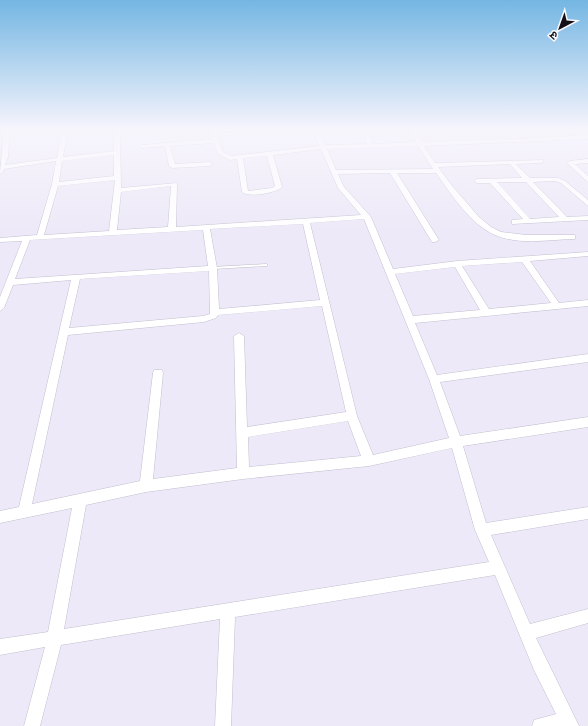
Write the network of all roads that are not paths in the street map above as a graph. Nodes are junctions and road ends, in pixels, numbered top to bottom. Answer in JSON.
{"nodes":[{"id":1,"x":34,"y":164,"type":"edge"},
{"id":2,"x":59,"y":164,"type":"edge"},
{"id":3,"x":117,"y":164,"type":"edge"},
{"id":4,"x":172,"y":164,"type":"edge"},
{"id":5,"x":210,"y":164,"type":"dead end"},
{"id":6,"x":241,"y":164,"type":"edge"},
{"id":7,"x":272,"y":164,"type":"edge"},
{"id":8,"x":330,"y":164,"type":"edge"},
{"id":9,"x":431,"y":164,"type":"edge"},
{"id":10,"x":498,"y":164,"type":"edge"},
{"id":11,"x":513,"y":164,"type":"edge"},
{"id":12,"x":571,"y":164,"type":"edge"},
{"id":13,"x":434,"y":168,"type":"junction"},
{"id":14,"x":1,"y":170,"type":"edge"},
{"id":15,"x":392,"y":171,"type":"junction"},
{"id":16,"x":334,"y":172,"type":"junction"},
{"id":17,"x":117,"y":178,"type":"junction"},
{"id":18,"x":528,"y":179,"type":"junction"},
{"id":19,"x":588,"y":180,"type":"edge"},
{"id":20,"x":477,"y":181,"type":"dead end"},
{"id":21,"x":492,"y":181,"type":"junction"},
{"id":22,"x":55,"y":184,"type":"junction"},
{"id":23,"x":118,"y":190,"type":"junction"},
{"id":24,"x":588,"y":204,"type":"edge"},
{"id":25,"x":367,"y":217,"type":"junction"},
{"id":26,"x":588,"y":218,"type":"edge"},
{"id":27,"x":565,"y":219,"type":"junction"},
{"id":28,"x":306,"y":221,"type":"junction"},
{"id":29,"x":528,"y":221,"type":"junction"},
{"id":30,"x":515,"y":222,"type":"dead end"},
{"id":31,"x":172,"y":228,"type":"junction"},
{"id":32,"x":206,"y":228,"type":"junction"},
{"id":33,"x":112,"y":232,"type":"junction"},
{"id":34,"x":40,"y":237,"type":"junction"},
{"id":35,"x":27,"y":238,"type":"junction"},
{"id":36,"x":572,"y":238,"type":"dead end"},
{"id":37,"x":0,"y":240,"type":"edge"},
{"id":38,"x":435,"y":240,"type":"dead end"},
{"id":39,"x":588,"y":254,"type":"edge"},
{"id":40,"x":524,"y":259,"type":"junction"},
{"id":41,"x":457,"y":264,"type":"junction"},
{"id":42,"x":266,"y":265,"type":"dead end"},
{"id":43,"x":213,"y":268,"type":"junction"},
{"id":44,"x":389,"y":272,"type":"junction"},
{"id":45,"x":76,"y":276,"type":"junction"},
{"id":46,"x":11,"y":282,"type":"junction"},
{"id":47,"x":324,"y":303,"type":"junction"},
{"id":48,"x":588,"y":303,"type":"edge"},
{"id":49,"x":557,"y":306,"type":"junction"},
{"id":50,"x":0,"y":308,"type":"edge"},
{"id":51,"x":215,"y":312,"type":"junction"},
{"id":52,"x":486,"y":312,"type":"junction"},
{"id":53,"x":409,"y":320,"type":"junction"},
{"id":54,"x":63,"y":332,"type":"junction"},
{"id":55,"x":239,"y":336,"type":"dead end"},
{"id":56,"x":588,"y":358,"type":"edge"},
{"id":57,"x":158,"y":373,"type":"dead end"},
{"id":58,"x":434,"y":379,"type":"junction"},
{"id":59,"x":352,"y":416,"type":"junction"},
{"id":60,"x":588,"y":422,"type":"edge"},
{"id":61,"x":242,"y":432,"type":"junction"},
{"id":62,"x":456,"y":442,"type":"junction"},
{"id":63,"x":369,"y":461,"type":"junction"},
{"id":64,"x":243,"y":473,"type":"junction"},
{"id":65,"x":146,"y":486,"type":"junction"},
{"id":66,"x":80,"y":501,"type":"junction"},
{"id":67,"x":24,"y":513,"type":"junction"},
{"id":68,"x":588,"y":513,"type":"edge"},
{"id":69,"x":0,"y":517,"type":"edge"},
{"id":70,"x":482,"y":530,"type":"junction"},
{"id":71,"x":498,"y":568,"type":"junction"},
{"id":72,"x":228,"y":610,"type":"junction"},
{"id":73,"x":588,"y":616,"type":"edge"},
{"id":74,"x":526,"y":632,"type":"junction"},
{"id":75,"x":55,"y":637,"type":"junction"},
{"id":76,"x":0,"y":647,"type":"edge"},
{"id":77,"x":569,"y":723,"type":"edge"},
{"id":78,"x":32,"y":726,"type":"edge"},
{"id":79,"x":223,"y":726,"type":"edge"},
{"id":80,"x":540,"y":726,"type":"edge"}],
"edges":[{"from":1,"to":14,"type":"street"},
{"from":2,"to":22,"type":"street"},
{"from":3,"to":17,"type":"street"},
{"from":4,"to":5,"type":"street"},
{"from":6,"to":7,"type":"street"},
{"from":8,"to":16,"type":"street"},
{"from":9,"to":13,"type":"street"},
{"from":10,"to":13,"type":"street"},
{"from":11,"to":18,"type":"street"},
{"from":12,"to":19,"type":"street"},
{"from":13,"to":15,"type":"street"},
{"from":13,"to":36,"type":"street"},
{"from":15,"to":16,"type":"street"},
{"from":15,"to":38,"type":"street"},
{"from":16,"to":25,"type":"street"},
{"from":17,"to":22,"type":"street"},
{"from":17,"to":23,"type":"street"},
{"from":18,"to":21,"type":"street"},
{"from":18,"to":24,"type":"street"},
{"from":18,"to":27,"type":"street"},
{"from":20,"to":21,"type":"street"},
{"from":21,"to":29,"type":"street"},
{"from":22,"to":34,"type":"street"},
{"from":23,"to":31,"type":"street"},
{"from":23,"to":33,"type":"street"},
{"from":25,"to":28,"type":"street"},
{"from":25,"to":44,"type":"street"},
{"from":26,"to":27,"type":"street"},
{"from":27,"to":29,"type":"street"},
{"from":28,"to":32,"type":"street"},
{"from":28,"to":47,"type":"street"},
{"from":29,"to":30,"type":"street"},
{"from":31,"to":32,"type":"street"},
{"from":31,"to":33,"type":"street"},
{"from":32,"to":43,"type":"street"},
{"from":33,"to":34,"type":"street"},
{"from":34,"to":35,"type":"street"},
{"from":35,"to":37,"type":"street"},
{"from":35,"to":46,"type":"street"},
{"from":39,"to":40,"type":"street"},
{"from":40,"to":41,"type":"street"},
{"from":40,"to":49,"type":"street"},
{"from":41,"to":44,"type":"street"},
{"from":41,"to":52,"type":"street"},
{"from":42,"to":43,"type":"lane"},
{"from":43,"to":45,"type":"street"},
{"from":43,"to":51,"type":"street"},
{"from":44,"to":53,"type":"street"},
{"from":45,"to":46,"type":"street"},
{"from":45,"to":54,"type":"street"},
{"from":46,"to":50,"type":"street"},
{"from":47,"to":51,"type":"street"},
{"from":47,"to":59,"type":"street"},
{"from":48,"to":49,"type":"street"},
{"from":49,"to":52,"type":"street"},
{"from":51,"to":54,"type":"street"},
{"from":52,"to":53,"type":"street"},
{"from":53,"to":58,"type":"street"},
{"from":54,"to":67,"type":"street"},
{"from":55,"to":61,"type":"street"},
{"from":56,"to":58,"type":"street"},
{"from":57,"to":65,"type":"street"},
{"from":58,"to":62,"type":"street"},
{"from":59,"to":61,"type":"street"},
{"from":59,"to":63,"type":"street"},
{"from":60,"to":62,"type":"street"},
{"from":61,"to":64,"type":"street"},
{"from":62,"to":63,"type":"street"},
{"from":62,"to":70,"type":"street"},
{"from":63,"to":64,"type":"street"},
{"from":64,"to":65,"type":"street"},
{"from":65,"to":66,"type":"street"},
{"from":66,"to":67,"type":"street"},
{"from":66,"to":75,"type":"street"},
{"from":67,"to":69,"type":"street"},
{"from":68,"to":70,"type":"street"},
{"from":70,"to":71,"type":"street"},
{"from":71,"to":72,"type":"street"},
{"from":71,"to":74,"type":"street"},
{"from":72,"to":75,"type":"street"},
{"from":72,"to":79,"type":"street"},
{"from":73,"to":74,"type":"street"},
{"from":74,"to":77,"type":"street"},
{"from":75,"to":76,"type":"street"},
{"from":75,"to":78,"type":"street"},
{"from":77,"to":80,"type":"street"}]}
